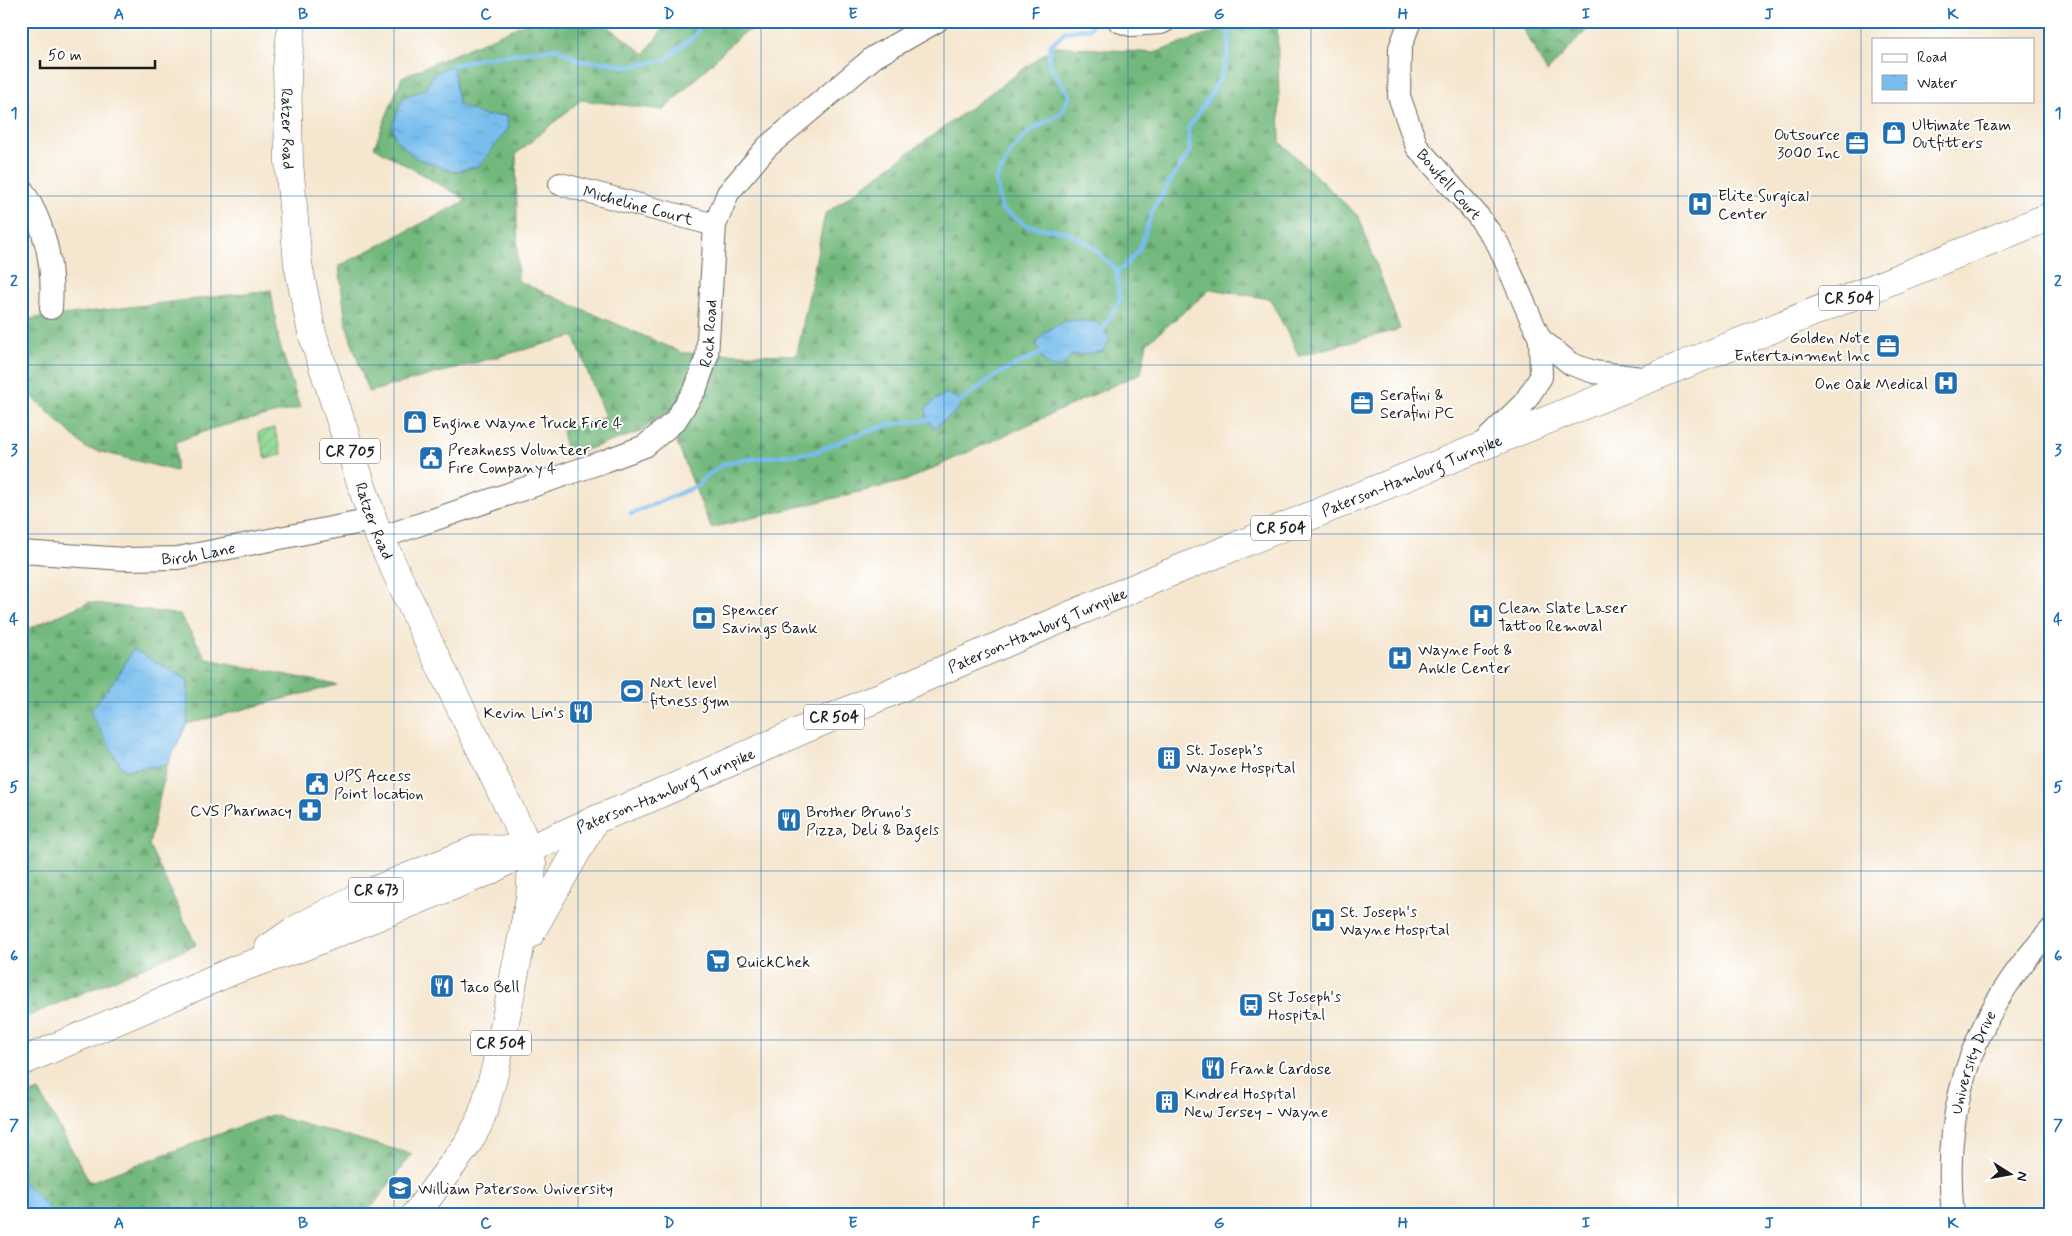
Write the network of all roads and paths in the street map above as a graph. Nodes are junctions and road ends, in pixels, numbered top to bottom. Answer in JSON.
{"nodes":[{"id":1,"x":292,"y":21,"type":"edge"},
{"id":2,"x":937,"y":21,"type":"edge"},
{"id":3,"x":1119,"y":21,"type":"edge"},
{"id":4,"x":1165,"y":21,"type":"edge"},
{"id":5,"x":1410,"y":21,"type":"edge"},
{"id":6,"x":560,"y":184,"type":"dead end"},
{"id":7,"x":21,"y":188,"type":"edge"},
{"id":8,"x":2051,"y":216,"type":"edge"},
{"id":9,"x":716,"y":225,"type":"junction"},
{"id":10,"x":51,"y":308,"type":"dead end"},
{"id":11,"x":1540,"y":339,"type":"junction"},
{"id":12,"x":1649,"y":379,"type":"junction"},
{"id":13,"x":1478,"y":448,"type":"junction"},
{"id":14,"x":376,"y":529,"type":"junction"},
{"id":15,"x":21,"y":552,"type":"edge"},
{"id":16,"x":594,"y":821,"type":"junction"},
{"id":17,"x":528,"y":850,"type":"junction"},
{"id":18,"x":2051,"y":930,"type":"edge"},
{"id":19,"x":520,"y":950,"type":"junction"},
{"id":20,"x":21,"y":1062,"type":"edge"},
{"id":21,"x":415,"y":1215,"type":"edge"},
{"id":22,"x":1953,"y":1215,"type":"edge"}],
"edges":[{"from":1,"to":14,"type":"main road","name":"Ratzer Road","number":"CR 705"},
{"from":2,"to":9,"type":"street","name":"Rock Road"},
{"from":3,"to":4,"type":"street"},
{"from":5,"to":11,"type":"street","name":"Bowfell Court"},
{"from":6,"to":9,"type":"street","name":"Micheline Court"},
{"from":7,"to":10,"type":"street"},
{"from":8,"to":12,"type":"main road","name":"Paterson-Hamburg Turnpike","number":"CR 504"},
{"from":9,"to":14,"type":"street","name":"Rock Road"},
{"from":11,"to":12,"type":"street","name":"Bowfell Court"},
{"from":11,"to":13,"type":"street","name":"Bowfell Court"},
{"from":12,"to":13,"type":"main road","name":"Paterson-Hamburg Turnpike","number":"CR 504"},
{"from":13,"to":16,"type":"main road","name":"Paterson-Hamburg Turnpike","number":"CR 504"},
{"from":14,"to":15,"type":"street","name":"Birch Lane"},
{"from":14,"to":17,"type":"main road","name":"Ratzer Road","number":"CR 705"},
{"from":16,"to":17,"type":"main road","name":"Paterson-Hamburg Turnpike","number":"CR 504"},
{"from":16,"to":19,"type":"main road"},
{"from":17,"to":19,"type":"main road","number":"CR 504"},
{"from":17,"to":20,"type":"main road","name":"Paterson-Hamburg Turnpike","number":"CR 673"},
{"from":18,"to":22,"type":"street","name":"University Drive"},
{"from":19,"to":21,"type":"main road","number":"CR 504"}]}
